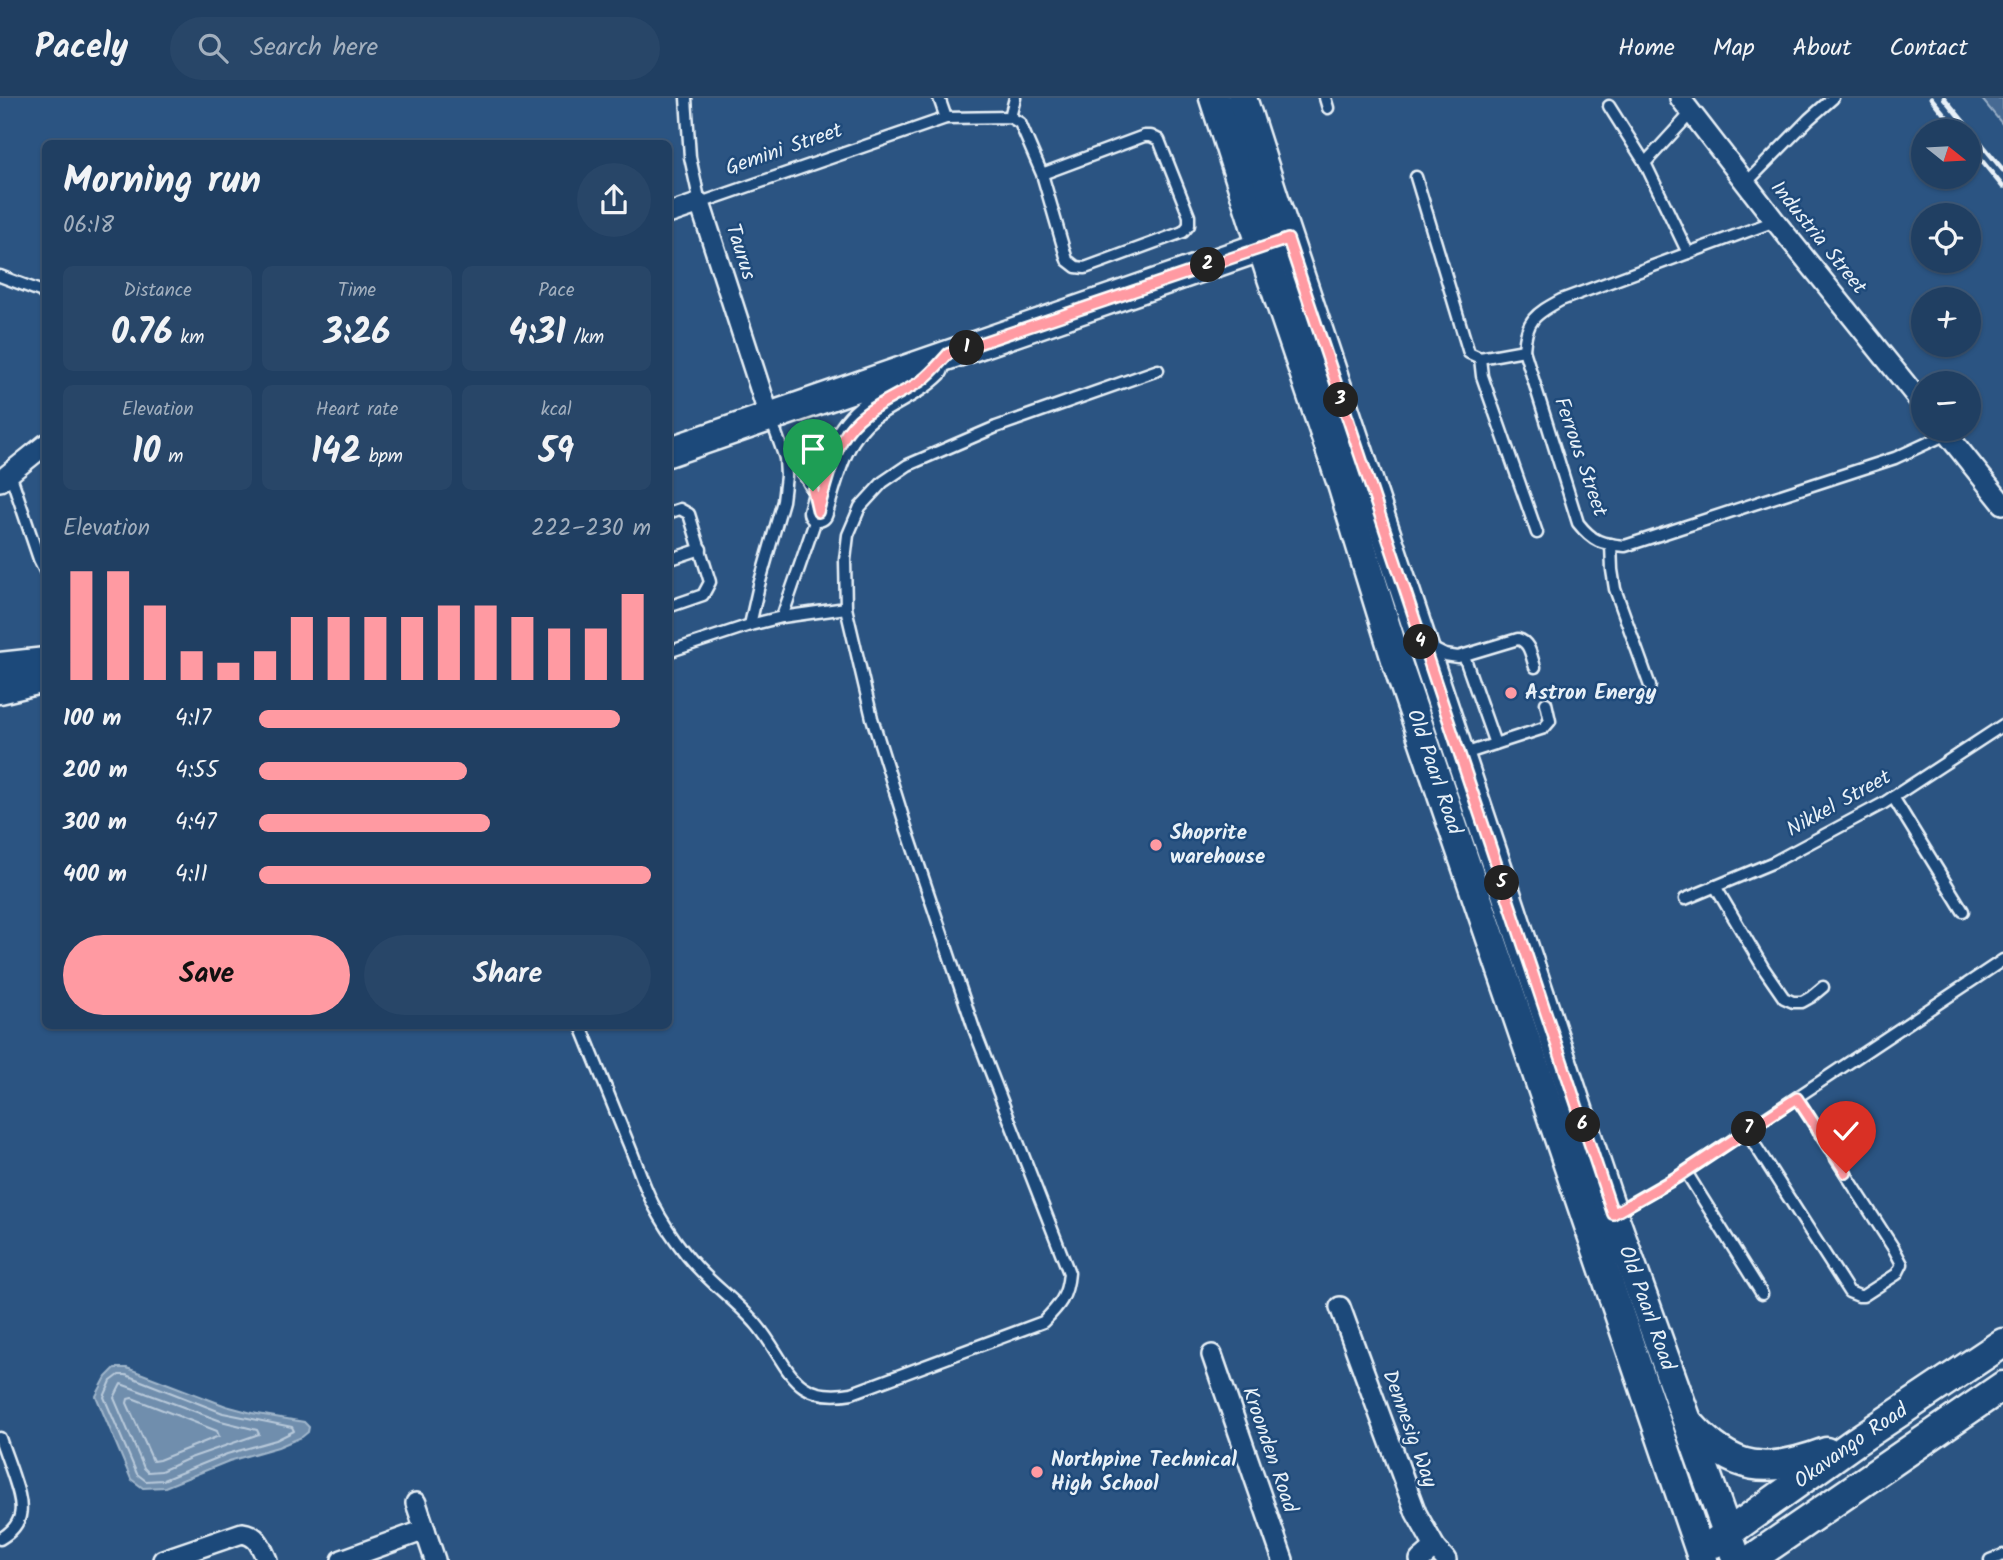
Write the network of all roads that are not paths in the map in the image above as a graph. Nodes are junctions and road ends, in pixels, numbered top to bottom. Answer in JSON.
{"nodes":[{"id":1,"x":686,"y":98,"type":"edge"},
{"id":2,"x":939,"y":98,"type":"edge"},
{"id":3,"x":1015,"y":98,"type":"edge"},
{"id":4,"x":1214,"y":98,"type":"edge"},
{"id":5,"x":1242,"y":98,"type":"edge"},
{"id":6,"x":1833,"y":98,"type":"edge"},
{"id":7,"x":1685,"y":105,"type":"edge"},
{"id":8,"x":1609,"y":106,"type":"dead end"},
{"id":9,"x":1010,"y":117,"type":"junction"},
{"id":10,"x":946,"y":118,"type":"junction"},
{"id":11,"x":1645,"y":163,"type":"junction"},
{"id":12,"x":1042,"y":174,"type":"junction"},
{"id":13,"x":1416,"y":177,"type":"dead end"},
{"id":14,"x":1746,"y":183,"type":"junction"},
{"id":15,"x":700,"y":203,"type":"junction"},
{"id":16,"x":672,"y":213,"type":"edge"},
{"id":17,"x":1775,"y":221,"type":"junction"},
{"id":18,"x":1275,"y":243,"type":"junction"},
{"id":19,"x":1688,"y":253,"type":"junction"},
{"id":20,"x":0,"y":276,"type":"edge"},
{"id":21,"x":42,"y":294,"type":"edge"},
{"id":22,"x":1524,"y":351,"type":"junction"},
{"id":23,"x":948,"y":354,"type":"junction"},
{"id":24,"x":1480,"y":358,"type":"junction"},
{"id":25,"x":1158,"y":370,"type":"dead end"},
{"id":26,"x":1911,"y":390,"type":"edge"},
{"id":27,"x":769,"y":416,"type":"junction"},
{"id":28,"x":1925,"y":441,"type":"edge"},
{"id":29,"x":1953,"y":441,"type":"edge"},
{"id":30,"x":42,"y":447,"type":"edge"},
{"id":31,"x":672,"y":451,"type":"edge"},
{"id":32,"x":785,"y":457,"type":"junction"},
{"id":33,"x":5,"y":476,"type":"edge"},
{"id":34,"x":2003,"y":504,"type":"edge"},
{"id":35,"x":672,"y":512,"type":"edge"},
{"id":36,"x":818,"y":512,"type":"junction"},
{"id":37,"x":1537,"y":533,"type":"dead end"},
{"id":38,"x":1611,"y":544,"type":"junction"},
{"id":39,"x":701,"y":548,"type":"junction"},
{"id":40,"x":672,"y":559,"type":"edge"},
{"id":41,"x":42,"y":566,"type":"edge"},
{"id":42,"x":672,"y":606,"type":"edge"},
{"id":43,"x":846,"y":608,"type":"junction"},
{"id":44,"x":782,"y":617,"type":"junction"},
{"id":45,"x":750,"y":625,"type":"junction"},
{"id":46,"x":1419,"y":636,"type":"junction"},
{"id":47,"x":672,"y":651,"type":"edge"},
{"id":48,"x":1464,"y":656,"type":"junction"},
{"id":49,"x":42,"y":662,"type":"edge"},
{"id":50,"x":0,"y":667,"type":"edge"},
{"id":51,"x":1535,"y":667,"type":"dead end"},
{"id":52,"x":42,"y":675,"type":"edge"},
{"id":53,"x":1650,"y":685,"type":"dead end"},
{"id":54,"x":0,"y":689,"type":"edge"},
{"id":55,"x":1546,"y":703,"type":"dead end"},
{"id":56,"x":2003,"y":725,"type":"edge"},
{"id":57,"x":1495,"y":744,"type":"junction"},
{"id":58,"x":1446,"y":760,"type":"junction"},
{"id":59,"x":1893,"y":797,"type":"junction"},
{"id":60,"x":1715,"y":887,"type":"junction"},
{"id":61,"x":1685,"y":899,"type":"dead end"},
{"id":62,"x":1963,"y":911,"type":"dead end"},
{"id":63,"x":2003,"y":960,"type":"edge"},
{"id":64,"x":1823,"y":987,"type":"dead end"},
{"id":65,"x":582,"y":1029,"type":"edge"},
{"id":66,"x":1797,"y":1098,"type":"junction"},
{"id":67,"x":1746,"y":1131,"type":"junction"},
{"id":68,"x":1686,"y":1172,"type":"junction"},
{"id":69,"x":1600,"y":1219,"type":"junction"},
{"id":70,"x":1762,"y":1294,"type":"dead end"},
{"id":71,"x":1340,"y":1307,"type":"dead end"},
{"id":72,"x":2003,"y":1343,"type":"edge"},
{"id":73,"x":1212,"y":1355,"type":"dead end"},
{"id":74,"x":2003,"y":1387,"type":"edge"},
{"id":75,"x":1685,"y":1418,"type":"junction"},
{"id":76,"x":0,"y":1437,"type":"edge"},
{"id":77,"x":1856,"y":1442,"type":"junction"},
{"id":78,"x":416,"y":1503,"type":"dead end"},
{"id":79,"x":425,"y":1530,"type":"junction"},
{"id":80,"x":0,"y":1539,"type":"edge"},
{"id":81,"x":1732,"y":1547,"type":"edge"},
{"id":82,"x":2003,"y":1555,"type":"edge"},
{"id":83,"x":1434,"y":1556,"type":"edge"},
{"id":84,"x":1702,"y":1556,"type":"edge"},
{"id":85,"x":163,"y":1560,"type":"edge"},
{"id":86,"x":267,"y":1560,"type":"edge"},
{"id":87,"x":342,"y":1560,"type":"edge"},
{"id":88,"x":436,"y":1560,"type":"edge"},
{"id":89,"x":1283,"y":1560,"type":"edge"},
{"id":90,"x":1750,"y":1560,"type":"edge"},
{"id":91,"x":1990,"y":1560,"type":"edge"}],
"edges":[{"from":1,"to":15,"type":"lane","name":"Taurus"},
{"from":2,"to":10,"type":"lane"},
{"from":3,"to":9,"type":"lane"},
{"from":4,"to":18,"type":"main road","name":"Old Paarl Road"},
{"from":5,"to":18,"type":"main road","name":"Old Paarl Road"},
{"from":6,"to":14,"type":"lane"},
{"from":7,"to":11,"type":"lane"},
{"from":7,"to":14,"type":"street","name":"Industria Street"},
{"from":8,"to":11,"type":"lane"},
{"from":9,"to":10,"type":"lane","name":"Gemini Street"},
{"from":9,"to":12,"type":"lane"},
{"from":10,"to":15,"type":"lane","name":"Gemini Street"},
{"from":11,"to":19,"type":"lane"},
{"from":12,"to":12,"type":"lane"},
{"from":13,"to":24,"type":"lane"},
{"from":14,"to":17,"type":"street","name":"Industria Street"},
{"from":15,"to":16,"type":"street","name":"Gemini Street"},
{"from":15,"to":27,"type":"street","name":"Taurus"},
{"from":17,"to":19,"type":"lane"},
{"from":17,"to":26,"type":"street","name":"Industria Street"},
{"from":18,"to":23,"type":"main road"},
{"from":18,"to":46,"type":"main road","name":"Old Paarl Road"},
{"from":18,"to":58,"type":"main road","name":"Old Paarl Road"},
{"from":19,"to":22,"type":"lane"},
{"from":20,"to":21,"type":"lane"},
{"from":22,"to":24,"type":"lane"},
{"from":22,"to":38,"type":"lane","name":"Ferrous Street"},
{"from":23,"to":27,"type":"main road"},
{"from":23,"to":36,"type":"main road"},
{"from":24,"to":37,"type":"lane"},
{"from":25,"to":43,"type":"lane"},
{"from":27,"to":31,"type":"main road"},
{"from":27,"to":32,"type":"lane"},
{"from":28,"to":38,"type":"lane","name":"Ferrous Street"},
{"from":29,"to":34,"type":"street"},
{"from":30,"to":33,"type":"street"},
{"from":32,"to":36,"type":"lane"},
{"from":32,"to":45,"type":"lane"},
{"from":33,"to":41,"type":"lane"},
{"from":35,"to":39,"type":"lane"},
{"from":36,"to":44,"type":"lane"},
{"from":38,"to":53,"type":"lane"},
{"from":39,"to":40,"type":"lane"},
{"from":39,"to":42,"type":"lane"},
{"from":43,"to":44,"type":"lane"},
{"from":43,"to":65,"type":"lane"},
{"from":44,"to":45,"type":"lane"},
{"from":45,"to":47,"type":"lane"},
{"from":46,"to":48,"type":"lane"},
{"from":46,"to":58,"type":"main road","name":"Old Paarl Road"},
{"from":48,"to":51,"type":"lane"},
{"from":48,"to":57,"type":"lane"},
{"from":49,"to":50,"type":"main road"},
{"from":52,"to":54,"type":"main road"},
{"from":55,"to":57,"type":"lane"},
{"from":56,"to":59,"type":"lane","name":"Nikkel Street"},
{"from":57,"to":58,"type":"lane"},
{"from":58,"to":69,"type":"main road","name":"Old Paarl Road"},
{"from":59,"to":60,"type":"lane","name":"Nikkel Street"},
{"from":59,"to":62,"type":"lane"},
{"from":60,"to":61,"type":"lane","name":"Nikkel Street"},
{"from":60,"to":64,"type":"lane"},
{"from":63,"to":66,"type":"lane"},
{"from":66,"to":67,"type":"lane"},
{"from":66,"to":67,"type":"lane"},
{"from":67,"to":68,"type":"lane"},
{"from":68,"to":69,"type":"lane"},
{"from":68,"to":70,"type":"lane"},
{"from":69,"to":75,"type":"main road","name":"Old Paarl Road"},
{"from":69,"to":84,"type":"main road","name":"Old Paarl Road"},
{"from":71,"to":83,"type":"street","name":"Dennesig Way"},
{"from":72,"to":77,"type":"main road","name":"Okavango Road"},
{"from":73,"to":89,"type":"street","name":"Kroonden Road"},
{"from":74,"to":90,"type":"main road","name":"Okavango Road"},
{"from":75,"to":77,"type":"main road"},
{"from":75,"to":81,"type":"main road","name":"Old Paarl Road"},
{"from":76,"to":80,"type":"lane"},
{"from":77,"to":81,"type":"main road","name":"Okavango Road"},
{"from":78,"to":79,"type":"street"},
{"from":79,"to":87,"type":"street"},
{"from":79,"to":88,"type":"street"},
{"from":81,"to":84,"type":"main road","name":"Okavango Road"},
{"from":82,"to":91,"type":"lane"},
{"from":85,"to":86,"type":"street"}]}
